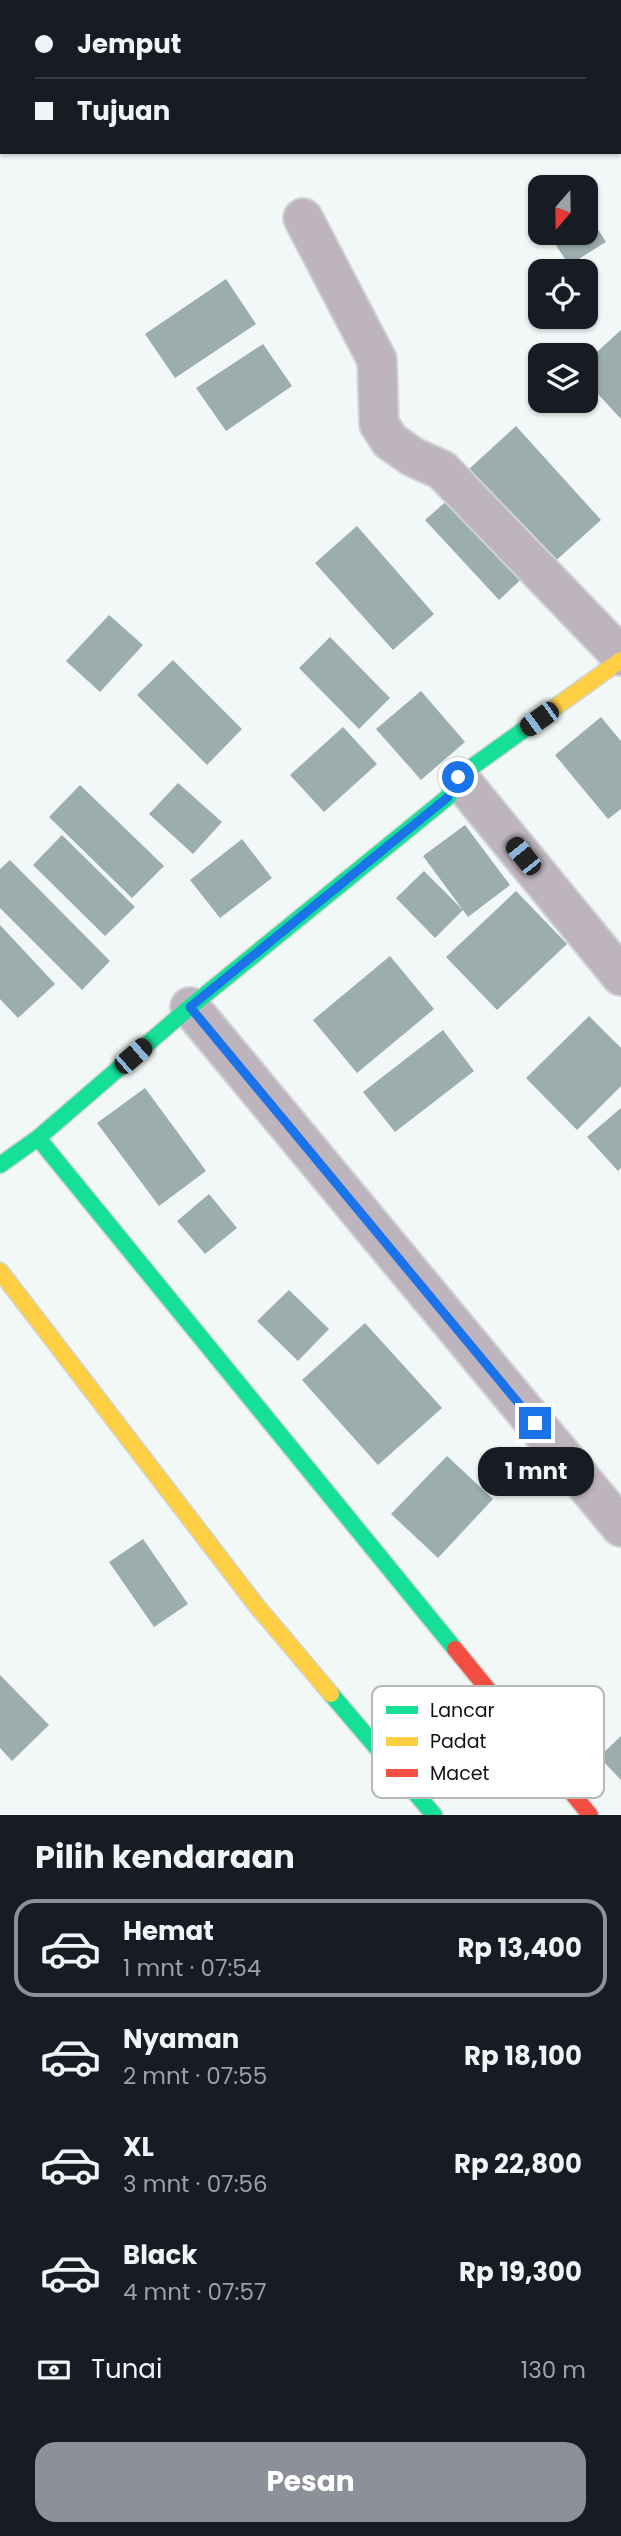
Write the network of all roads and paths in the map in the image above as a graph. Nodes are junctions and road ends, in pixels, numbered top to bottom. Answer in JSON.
{"nodes":[{"id":1,"x":303,"y":218,"type":"dead end"},
{"id":2,"x":621,"y":658,"type":"edge"},
{"id":3,"x":458,"y":777,"type":"junction"},
{"id":4,"x":621,"y":976,"type":"edge"},
{"id":5,"x":190,"y":1007,"type":"junction"},
{"id":6,"x":38,"y":1138,"type":"junction"},
{"id":7,"x":0,"y":1165,"type":"edge"},
{"id":8,"x":0,"y":1271,"type":"edge"},
{"id":9,"x":621,"y":1527,"type":"edge"},
{"id":10,"x":485,"y":1686,"type":"edge"},
{"id":11,"x":372,"y":1742,"type":"edge"},
{"id":12,"x":420,"y":1798,"type":"edge"},
{"id":13,"x":576,"y":1798,"type":"edge"},
{"id":14,"x":434,"y":1815,"type":"edge"},
{"id":15,"x":590,"y":1815,"type":"edge"}],
"edges":[{"from":1,"to":2,"type":"street"},
{"from":2,"to":3,"type":"street"},
{"from":3,"to":4,"type":"street"},
{"from":3,"to":5,"type":"street"},
{"from":5,"to":6,"type":"street"},
{"from":5,"to":9,"type":"street"},
{"from":6,"to":7,"type":"street"},
{"from":6,"to":10,"type":"street"},
{"from":8,"to":11,"type":"street"},
{"from":12,"to":14,"type":"street"},
{"from":13,"to":15,"type":"street"}]}
